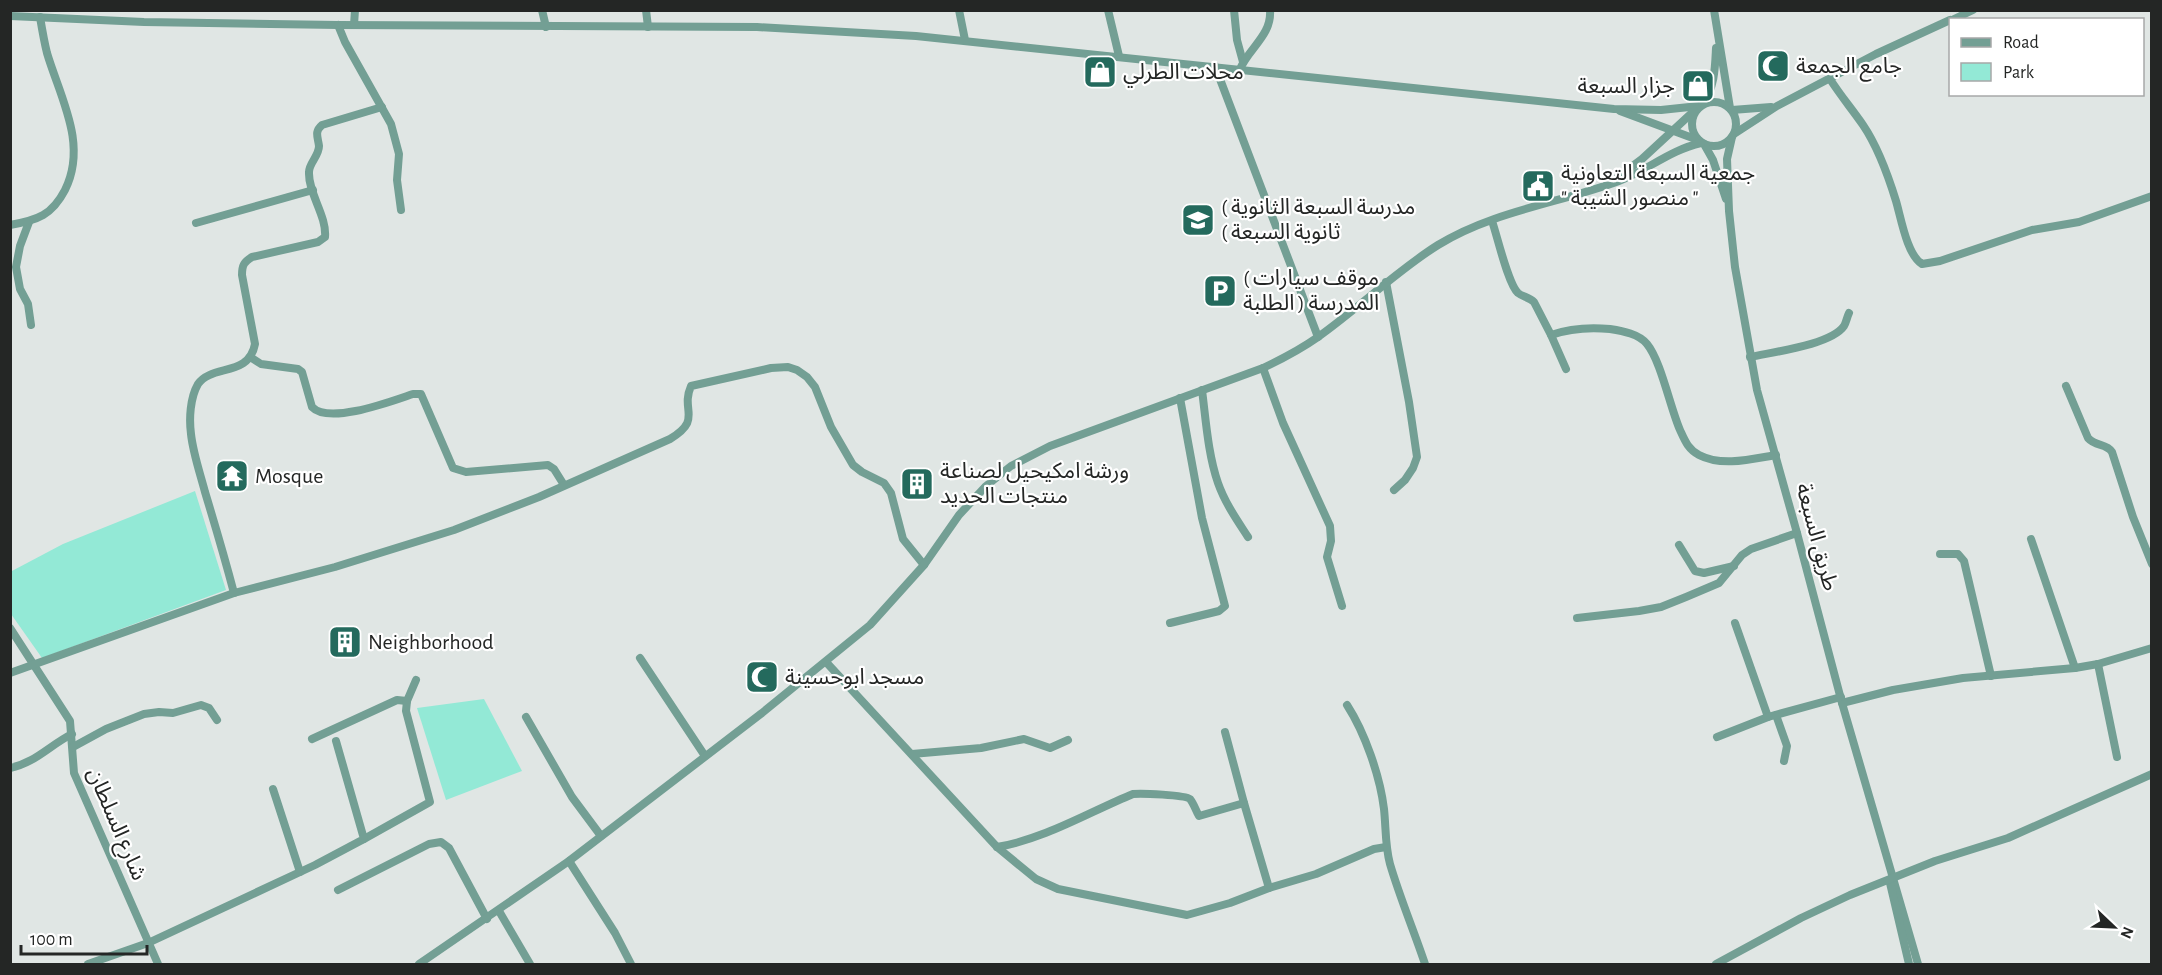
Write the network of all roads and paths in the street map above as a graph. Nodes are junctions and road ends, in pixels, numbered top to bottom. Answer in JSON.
{"nodes":[{"id":1,"x":355,"y":10,"type":"edge"},
{"id":2,"x":542,"y":10,"type":"edge"},
{"id":3,"x":646,"y":10,"type":"edge"},
{"id":4,"x":959,"y":10,"type":"edge"},
{"id":5,"x":1108,"y":10,"type":"edge"},
{"id":6,"x":1234,"y":10,"type":"edge"},
{"id":7,"x":1270,"y":10,"type":"edge"},
{"id":8,"x":1714,"y":10,"type":"edge"},
{"id":9,"x":1973,"y":10,"type":"edge"},
{"id":10,"x":10,"y":16,"type":"edge"},
{"id":11,"x":40,"y":17,"type":"junction"},
{"id":12,"x":1955,"y":18,"type":"edge"},
{"id":13,"x":1949,"y":21,"type":"edge"},
{"id":14,"x":338,"y":25,"type":"junction"},
{"id":15,"x":354,"y":25,"type":"junction"},
{"id":16,"x":546,"y":27,"type":"junction"},
{"id":17,"x":648,"y":27,"type":"junction"},
{"id":18,"x":1717,"y":36,"type":"junction"},
{"id":19,"x":965,"y":40,"type":"junction"},
{"id":20,"x":1119,"y":57,"type":"junction"},
{"id":21,"x":1215,"y":66,"type":"junction"},
{"id":22,"x":1242,"y":66,"type":"junction"},
{"id":23,"x":1830,"y":80,"type":"junction"},
{"id":24,"x":1777,"y":105,"type":"junction"},
{"id":25,"x":1699,"y":106,"type":"junction"},
{"id":26,"x":382,"y":107,"type":"junction"},
{"id":27,"x":1614,"y":109,"type":"junction"},
{"id":28,"x":1731,"y":109,"type":"junction"},
{"id":29,"x":1672,"y":131,"type":"junction"},
{"id":30,"x":1733,"y":135,"type":"junction"},
{"id":31,"x":1701,"y":142,"type":"junction"},
{"id":32,"x":1608,"y":185,"type":"junction"},
{"id":33,"x":313,"y":190,"type":"junction"},
{"id":34,"x":2151,"y":196,"type":"edge"},
{"id":35,"x":401,"y":210,"type":"dead end"},
{"id":36,"x":1729,"y":212,"type":"junction"},
{"id":37,"x":1492,"y":221,"type":"junction"},
{"id":38,"x":29,"y":222,"type":"junction"},
{"id":39,"x":196,"y":223,"type":"dead end"},
{"id":40,"x":10,"y":225,"type":"edge"},
{"id":41,"x":1386,"y":282,"type":"junction"},
{"id":42,"x":1849,"y":313,"type":"dead end"},
{"id":43,"x":31,"y":325,"type":"dead end"},
{"id":44,"x":1551,"y":335,"type":"junction"},
{"id":45,"x":1318,"y":337,"type":"junction"},
{"id":46,"x":250,"y":357,"type":"junction"},
{"id":47,"x":1750,"y":357,"type":"junction"},
{"id":48,"x":1263,"y":368,"type":"junction"},
{"id":49,"x":1566,"y":369,"type":"dead end"},
{"id":50,"x":2066,"y":386,"type":"dead end"},
{"id":51,"x":1202,"y":390,"type":"junction"},
{"id":52,"x":1180,"y":398,"type":"junction"},
{"id":53,"x":1776,"y":455,"type":"junction"},
{"id":54,"x":564,"y":485,"type":"junction"},
{"id":55,"x":1394,"y":490,"type":"dead end"},
{"id":56,"x":1797,"y":533,"type":"junction"},
{"id":57,"x":1248,"y":537,"type":"dead end"},
{"id":58,"x":2031,"y":539,"type":"dead end"},
{"id":59,"x":1679,"y":545,"type":"dead end"},
{"id":60,"x":1940,"y":554,"type":"dead end"},
{"id":61,"x":2151,"y":564,"type":"edge"},
{"id":62,"x":924,"y":565,"type":"junction"},
{"id":63,"x":1734,"y":566,"type":"junction"},
{"id":64,"x":234,"y":593,"type":"junction"},
{"id":65,"x":1342,"y":606,"type":"dead end"},
{"id":66,"x":1576,"y":618,"type":"dead end"},
{"id":67,"x":1170,"y":623,"type":"dead end"},
{"id":68,"x":1735,"y":623,"type":"dead end"},
{"id":69,"x":10,"y":628,"type":"edge"},
{"id":70,"x":2151,"y":648,"type":"edge"},
{"id":71,"x":640,"y":658,"type":"dead end"},
{"id":72,"x":826,"y":662,"type":"junction"},
{"id":73,"x":2098,"y":664,"type":"junction"},
{"id":74,"x":35,"y":665,"type":"junction"},
{"id":75,"x":2075,"y":668,"type":"junction"},
{"id":76,"x":10,"y":673,"type":"edge"},
{"id":77,"x":1991,"y":676,"type":"junction"},
{"id":78,"x":416,"y":681,"type":"dead end"},
{"id":79,"x":1841,"y":700,"type":"junction"},
{"id":80,"x":407,"y":701,"type":"junction"},
{"id":81,"x":1347,"y":705,"type":"dead end"},
{"id":82,"x":1772,"y":716,"type":"junction"},
{"id":83,"x":526,"y":717,"type":"dead end"},
{"id":84,"x":217,"y":720,"type":"dead end"},
{"id":85,"x":1225,"y":732,"type":"dead end"},
{"id":86,"x":72,"y":735,"type":"junction"},
{"id":87,"x":1718,"y":737,"type":"dead end"},
{"id":88,"x":312,"y":740,"type":"dead end"},
{"id":89,"x":1068,"y":740,"type":"dead end"},
{"id":90,"x":336,"y":741,"type":"dead end"},
{"id":91,"x":73,"y":747,"type":"junction"},
{"id":92,"x":912,"y":754,"type":"junction"},
{"id":93,"x":705,"y":756,"type":"junction"},
{"id":94,"x":2117,"y":757,"type":"dead end"},
{"id":95,"x":1784,"y":761,"type":"dead end"},
{"id":96,"x":10,"y":768,"type":"edge"},
{"id":97,"x":2151,"y":774,"type":"edge"},
{"id":98,"x":273,"y":789,"type":"dead end"},
{"id":99,"x":1244,"y":803,"type":"junction"},
{"id":100,"x":601,"y":836,"type":"junction"},
{"id":101,"x":364,"y":839,"type":"junction"},
{"id":102,"x":997,"y":847,"type":"junction"},
{"id":103,"x":1386,"y":847,"type":"junction"},
{"id":104,"x":569,"y":861,"type":"junction"},
{"id":105,"x":300,"y":872,"type":"junction"},
{"id":106,"x":1890,"y":874,"type":"junction"},
{"id":107,"x":1269,"y":888,"type":"junction"},
{"id":108,"x":338,"y":890,"type":"dead end"},
{"id":109,"x":499,"y":910,"type":"junction"},
{"id":110,"x":487,"y":919,"type":"junction"},
{"id":111,"x":148,"y":943,"type":"junction"},
{"id":112,"x":88,"y":964,"type":"edge"},
{"id":113,"x":158,"y":964,"type":"edge"},
{"id":114,"x":419,"y":964,"type":"edge"},
{"id":115,"x":530,"y":964,"type":"edge"},
{"id":116,"x":631,"y":964,"type":"edge"},
{"id":117,"x":1425,"y":964,"type":"edge"},
{"id":118,"x":1716,"y":964,"type":"edge"},
{"id":119,"x":1909,"y":964,"type":"edge"},
{"id":120,"x":1918,"y":964,"type":"edge"}],
"edges":[{"from":1,"to":15,"type":"street"},
{"from":2,"to":16,"type":"street"},
{"from":3,"to":17,"type":"street"},
{"from":4,"to":19,"type":"street"},
{"from":5,"to":20,"type":"street"},
{"from":6,"to":22,"type":"street"},
{"from":7,"to":22,"type":"street"},
{"from":8,"to":18,"type":"street"},
{"from":9,"to":12,"type":"street"},
{"from":10,"to":11,"type":"street"},
{"from":11,"to":14,"type":"street"},
{"from":11,"to":38,"type":"street"},
{"from":13,"to":23,"type":"street"},
{"from":14,"to":15,"type":"street"},
{"from":14,"to":26,"type":"street"},
{"from":15,"to":16,"type":"street"},
{"from":16,"to":17,"type":"street"},
{"from":17,"to":19,"type":"street"},
{"from":18,"to":25,"type":"street"},
{"from":18,"to":28,"type":"street"},
{"from":19,"to":20,"type":"street"},
{"from":20,"to":21,"type":"street"},
{"from":21,"to":22,"type":"street"},
{"from":21,"to":45,"type":"street"},
{"from":22,"to":27,"type":"street"},
{"from":23,"to":24,"type":"street"},
{"from":23,"to":34,"type":"street"},
{"from":24,"to":28,"type":"street"},
{"from":24,"to":30,"type":"street"},
{"from":25,"to":27,"type":"street"},
{"from":25,"to":28,"type":"street"},
{"from":25,"to":29,"type":"street"},
{"from":25,"to":31,"type":"street"},
{"from":26,"to":33,"type":"street"},
{"from":26,"to":35,"type":"street"},
{"from":27,"to":29,"type":"street"},
{"from":28,"to":30,"type":"street"},
{"from":29,"to":31,"type":"street"},
{"from":29,"to":32,"type":"street"},
{"from":30,"to":31,"type":"street"},
{"from":30,"to":36,"type":"street"},
{"from":31,"to":32,"type":"street"},
{"from":31,"to":36,"type":"street"},
{"from":32,"to":37,"type":"street"},
{"from":33,"to":39,"type":"street"},
{"from":33,"to":46,"type":"street"},
{"from":36,"to":47,"type":"street","name":"طريق السبعة"},
{"from":37,"to":41,"type":"street"},
{"from":37,"to":44,"type":"street"},
{"from":38,"to":40,"type":"street"},
{"from":38,"to":43,"type":"street"},
{"from":41,"to":45,"type":"street"},
{"from":41,"to":55,"type":"street"},
{"from":42,"to":47,"type":"street"},
{"from":44,"to":49,"type":"street"},
{"from":44,"to":53,"type":"street"},
{"from":45,"to":48,"type":"street"},
{"from":46,"to":54,"type":"street"},
{"from":46,"to":64,"type":"street"},
{"from":47,"to":53,"type":"street","name":"طريق السبعة"},
{"from":48,"to":51,"type":"street"},
{"from":48,"to":65,"type":"street"},
{"from":50,"to":61,"type":"street"},
{"from":51,"to":52,"type":"street"},
{"from":51,"to":57,"type":"street"},
{"from":52,"to":62,"type":"street"},
{"from":52,"to":67,"type":"street"},
{"from":53,"to":56,"type":"street","name":"طريق السبعة"},
{"from":54,"to":62,"type":"street"},
{"from":54,"to":64,"type":"street"},
{"from":56,"to":63,"type":"street"},
{"from":56,"to":79,"type":"street","name":"طريق السبعة"},
{"from":58,"to":75,"type":"street"},
{"from":59,"to":63,"type":"street"},
{"from":60,"to":77,"type":"street"},
{"from":62,"to":72,"type":"street"},
{"from":63,"to":66,"type":"street"},
{"from":64,"to":74,"type":"street"},
{"from":68,"to":82,"type":"street"},
{"from":69,"to":74,"type":"street","name":"شارع السلطان"},
{"from":70,"to":73,"type":"street"},
{"from":71,"to":93,"type":"street"},
{"from":72,"to":92,"type":"street"},
{"from":72,"to":93,"type":"street"},
{"from":73,"to":75,"type":"street"},
{"from":73,"to":94,"type":"street"},
{"from":74,"to":76,"type":"street"},
{"from":74,"to":86,"type":"street","name":"شارع السلطان"},
{"from":75,"to":77,"type":"street"},
{"from":77,"to":79,"type":"street"},
{"from":78,"to":80,"type":"street"},
{"from":79,"to":82,"type":"street"},
{"from":79,"to":106,"type":"street","name":"طريق السبعة"},
{"from":80,"to":88,"type":"street"},
{"from":80,"to":101,"type":"street"},
{"from":81,"to":103,"type":"street"},
{"from":82,"to":87,"type":"street"},
{"from":82,"to":95,"type":"street"},
{"from":83,"to":100,"type":"street"},
{"from":84,"to":91,"type":"street"},
{"from":85,"to":99,"type":"street"},
{"from":86,"to":91,"type":"street","name":"شارع السلطان"},
{"from":86,"to":96,"type":"street"},
{"from":89,"to":92,"type":"street"},
{"from":90,"to":101,"type":"street"},
{"from":91,"to":111,"type":"street","name":"شارع السلطان"},
{"from":92,"to":102,"type":"street"},
{"from":93,"to":100,"type":"street"},
{"from":97,"to":106,"type":"street"},
{"from":98,"to":105,"type":"street"},
{"from":99,"to":102,"type":"street"},
{"from":99,"to":107,"type":"street"},
{"from":100,"to":104,"type":"street"},
{"from":101,"to":105,"type":"street"},
{"from":102,"to":107,"type":"street"},
{"from":103,"to":107,"type":"street"},
{"from":103,"to":117,"type":"street"},
{"from":104,"to":109,"type":"street"},
{"from":104,"to":116,"type":"street"},
{"from":105,"to":111,"type":"street"},
{"from":106,"to":118,"type":"street"},
{"from":106,"to":119,"type":"street"},
{"from":106,"to":120,"type":"street"},
{"from":108,"to":110,"type":"street"},
{"from":109,"to":110,"type":"street"},
{"from":109,"to":115,"type":"street"},
{"from":110,"to":114,"type":"street"},
{"from":111,"to":112,"type":"street"},
{"from":111,"to":113,"type":"street","name":"شارع السلطان"}]}
